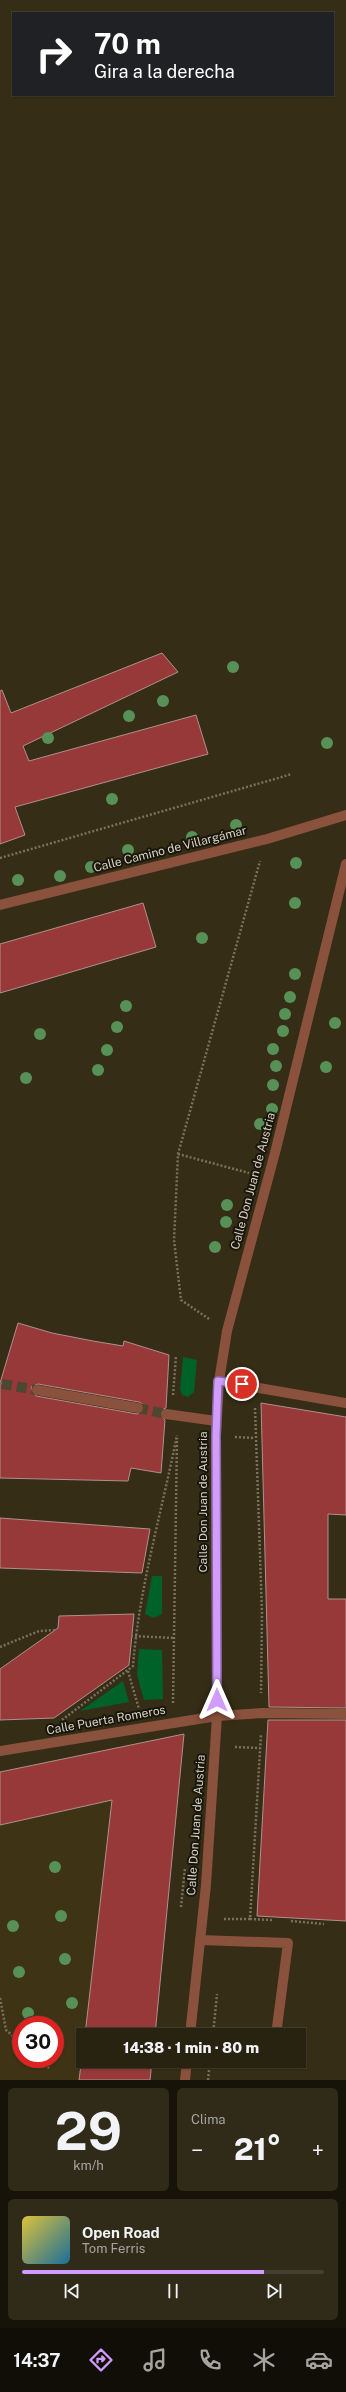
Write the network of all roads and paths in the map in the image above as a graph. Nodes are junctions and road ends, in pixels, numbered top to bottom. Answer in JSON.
{"nodes":[{"id":1,"x":292,"y":774,"type":"dead end"},
{"id":2,"x":346,"y":815,"type":"edge"},
{"id":3,"x":267,"y":839,"type":"junction"},
{"id":4,"x":0,"y":858,"type":"edge"},
{"id":5,"x":346,"y":864,"type":"edge"},
{"id":6,"x":0,"y":905,"type":"edge"},
{"id":7,"x":178,"y":1154,"type":"junction"},
{"id":8,"x":267,"y":1178,"type":"junction"},
{"id":9,"x":227,"y":1331,"type":"junction"},
{"id":10,"x":176,"y":1356,"type":"dead end"},
{"id":11,"x":218,"y":1381,"type":"junction"},
{"id":12,"x":254,"y":1386,"type":"junction"},
{"id":13,"x":37,"y":1390,"type":"tunnel mouth"},
{"id":14,"x":346,"y":1403,"type":"edge"},
{"id":15,"x":138,"y":1408,"type":"tunnel mouth"},
{"id":16,"x":170,"y":1415,"type":"joint"},
{"id":17,"x":216,"y":1421,"type":"junction"},
{"id":18,"x":55,"y":1630,"type":"dead end"},
{"id":19,"x":131,"y":1636,"type":"dead end"},
{"id":20,"x":136,"y":1636,"type":"junction"},
{"id":21,"x":175,"y":1638,"type":"junction"},
{"id":22,"x":0,"y":1648,"type":"edge"},
{"id":23,"x":128,"y":1671,"type":"junction"},
{"id":24,"x":262,"y":1713,"type":"junction"},
{"id":25,"x":346,"y":1714,"type":"edge"},
{"id":26,"x":217,"y":1716,"type":"junction"},
{"id":27,"x":173,"y":1722,"type":"junction"},
{"id":28,"x":59,"y":1723,"type":"dead end"},
{"id":29,"x":143,"y":1726,"type":"junction"},
{"id":30,"x":0,"y":1751,"type":"edge"},
{"id":31,"x":185,"y":1863,"type":"dead end"},
{"id":32,"x":181,"y":1910,"type":"dead end"},
{"id":33,"x":200,"y":1940,"type":"junction"},
{"id":34,"x":222,"y":1941,"type":"junction"},
{"id":35,"x":217,"y":1988,"type":"dead end"},
{"id":36,"x":0,"y":1998,"type":"edge"},
{"id":37,"x":191,"y":2028,"type":"edge"},
{"id":38,"x":214,"y":2028,"type":"edge"},
{"id":39,"x":277,"y":2028,"type":"edge"},
{"id":40,"x":12,"y":2036,"type":"edge"},
{"id":41,"x":186,"y":2068,"type":"edge"},
{"id":42,"x":209,"y":2068,"type":"edge"},
{"id":43,"x":185,"y":2080,"type":"edge"},
{"id":44,"x":208,"y":2080,"type":"edge"}],
"edges":[{"from":1,"to":4,"type":"path"},
{"from":2,"to":3,"type":"street","name":"Calle Camino de Villargámar"},
{"from":3,"to":6,"type":"street","name":"Calle Camino de Villargámar"},
{"from":3,"to":7,"type":"path"},
{"from":5,"to":8,"type":"street","name":"Calle Don Juan de Austria"},
{"from":7,"to":8,"type":"path"},
{"from":7,"to":9,"type":"path"},
{"from":8,"to":9,"type":"street","name":"Calle Don Juan de Austria"},
{"from":9,"to":11,"type":"street","name":"Calle Don Juan de Austria"},
{"from":10,"to":16,"type":"path"},
{"from":11,"to":12,"type":"street"},
{"from":11,"to":17,"type":"street","name":"Calle Don Juan de Austria"},
{"from":12,"to":14,"type":"street"},
{"from":12,"to":24,"type":"path"},
{"from":13,"to":15,"type":"street"},
{"from":16,"to":17,"type":"street"},
{"from":17,"to":26,"type":"street","name":"Calle Don Juan de Austria"},
{"from":18,"to":22,"type":"path"},
{"from":19,"to":20,"type":"path"},
{"from":20,"to":21,"type":"path"},
{"from":20,"to":21,"type":"path"},
{"from":20,"to":23,"type":"path"},
{"from":21,"to":27,"type":"path"},
{"from":23,"to":28,"type":"path"},
{"from":23,"to":29,"type":"path"},
{"from":24,"to":25,"type":"street","name":"Calle Puerta Romeros"},
{"from":24,"to":26,"type":"street","name":"Calle Puerta Romeros"},
{"from":24,"to":34,"type":"path"},
{"from":26,"to":27,"type":"street","name":"Calle Puerta Romeros"},
{"from":26,"to":33,"type":"street","name":"Calle Don Juan de Austria"},
{"from":27,"to":29,"type":"street","name":"Calle Puerta Romeros"},
{"from":29,"to":30,"type":"street","name":"Calle Puerta Romeros"},
{"from":31,"to":32,"type":"path"},
{"from":33,"to":34,"type":"street"},
{"from":33,"to":37,"type":"street","name":"Calle Don Juan de Austria"},
{"from":34,"to":39,"type":"street"},
{"from":35,"to":38,"type":"path"},
{"from":36,"to":40,"type":"path"},
{"from":41,"to":43,"type":"street"},
{"from":42,"to":44,"type":"path"}]}
